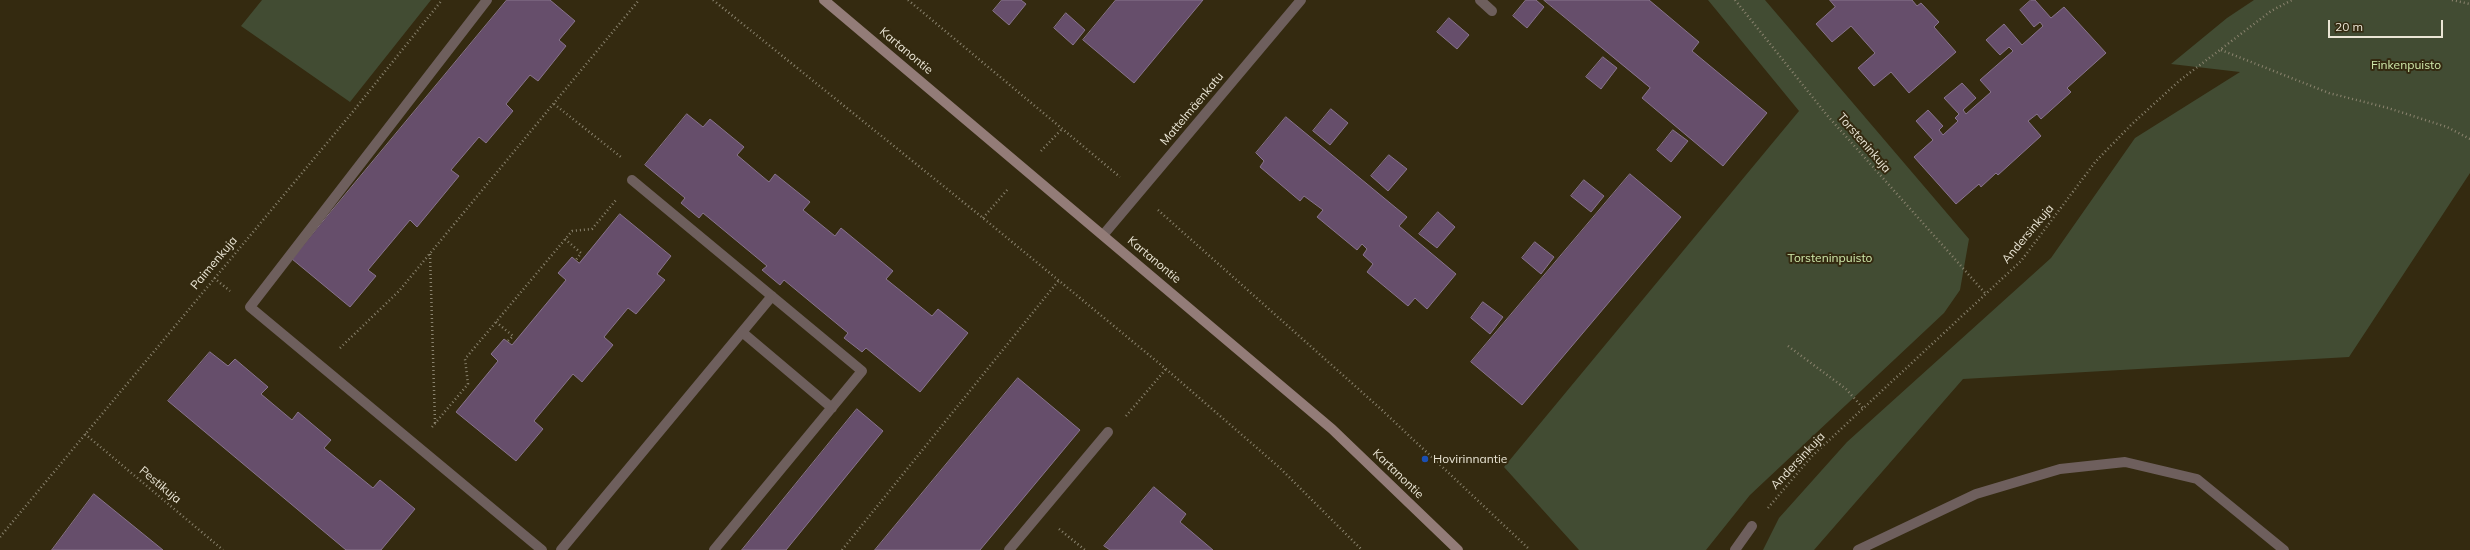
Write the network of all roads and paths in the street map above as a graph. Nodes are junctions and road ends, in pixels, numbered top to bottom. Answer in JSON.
{"nodes":[{"id":1,"x":442,"y":0,"type":"edge"},
{"id":2,"x":487,"y":0,"type":"edge"},
{"id":3,"x":639,"y":0,"type":"edge"},
{"id":4,"x":713,"y":0,"type":"edge"},
{"id":5,"x":824,"y":0,"type":"edge"},
{"id":6,"x":908,"y":0,"type":"edge"},
{"id":7,"x":1301,"y":0,"type":"edge"},
{"id":8,"x":1480,"y":0,"type":"edge"},
{"id":9,"x":1735,"y":0,"type":"edge"},
{"id":10,"x":2292,"y":0,"type":"edge"},
{"id":11,"x":2452,"y":0,"type":"edge"},
{"id":12,"x":2470,"y":4,"type":"edge"},
{"id":13,"x":1492,"y":11,"type":"dead end"},
{"id":14,"x":2221,"y":50,"type":"junction"},
{"id":15,"x":554,"y":104,"type":"junction"},
{"id":16,"x":2470,"y":139,"type":"edge"},
{"id":17,"x":632,"y":180,"type":"junction"},
{"id":18,"x":1139,"y":193,"type":"junction"},
{"id":19,"x":1104,"y":234,"type":"junction"},
{"id":20,"x":565,"y":239,"type":"junction"},
{"id":21,"x":430,"y":254,"type":"junction"},
{"id":22,"x":576,"y":260,"type":"dead end"},
{"id":23,"x":1059,"y":280,"type":"junction"},
{"id":24,"x":1984,"y":293,"type":"junction"},
{"id":25,"x":772,"y":296,"type":"junction"},
{"id":26,"x":496,"y":322,"type":"junction"},
{"id":27,"x":742,"y":332,"type":"junction"},
{"id":28,"x":508,"y":341,"type":"dead end"},
{"id":29,"x":1788,"y":346,"type":"dead end"},
{"id":30,"x":322,"y":367,"type":"junction"},
{"id":31,"x":1166,"y":369,"type":"junction"},
{"id":32,"x":832,"y":408,"type":"junction"},
{"id":33,"x":1863,"y":408,"type":"junction"},
{"id":34,"x":436,"y":423,"type":"junction"},
{"id":35,"x":1108,"y":432,"type":"joint"},
{"id":36,"x":85,"y":434,"type":"junction"},
{"id":37,"x":417,"y":445,"type":"junction"},
{"id":38,"x":1040,"y":513,"type":"junction"},
{"id":39,"x":1752,"y":526,"type":"joint"},
{"id":40,"x":0,"y":537,"type":"edge"},
{"id":41,"x":223,"y":550,"type":"edge"},
{"id":42,"x":542,"y":550,"type":"edge"},
{"id":43,"x":561,"y":550,"type":"edge"},
{"id":44,"x":714,"y":550,"type":"edge"},
{"id":45,"x":842,"y":550,"type":"edge"},
{"id":46,"x":1009,"y":550,"type":"edge"},
{"id":47,"x":1085,"y":550,"type":"edge"},
{"id":48,"x":1362,"y":550,"type":"edge"},
{"id":49,"x":1458,"y":550,"type":"edge"},
{"id":50,"x":1530,"y":550,"type":"edge"},
{"id":51,"x":1735,"y":550,"type":"edge"},
{"id":52,"x":1858,"y":550,"type":"edge"},
{"id":53,"x":2284,"y":550,"type":"edge"}],
"edges":[{"from":1,"to":36,"type":"path","name":"Paimenkuja"},
{"from":2,"to":30,"type":"street"},
{"from":3,"to":15,"type":"path"},
{"from":4,"to":23,"type":"path"},
{"from":5,"to":19,"type":"street","name":"Kartanontie"},
{"from":6,"to":18,"type":"path"},
{"from":7,"to":18,"type":"street","name":"Mattelmäenkatu"},
{"from":8,"to":13,"type":"street"},
{"from":9,"to":24,"type":"path","name":"Torsteninkuja"},
{"from":10,"to":14,"type":"path","name":"Andersinkuja"},
{"from":11,"to":12,"type":"path"},
{"from":14,"to":16,"type":"path"},
{"from":14,"to":24,"type":"path","name":"Andersinkuja"},
{"from":15,"to":17,"type":"path"},
{"from":15,"to":21,"type":"path"},
{"from":17,"to":20,"type":"path"},
{"from":17,"to":25,"type":"street"},
{"from":18,"to":19,"type":"street","name":"Mattelmäenkatu"},
{"from":18,"to":50,"type":"path"},
{"from":19,"to":49,"type":"street","name":"Kartanontie"},
{"from":20,"to":22,"type":"path"},
{"from":20,"to":26,"type":"path"},
{"from":21,"to":30,"type":"path"},
{"from":21,"to":34,"type":"path"},
{"from":23,"to":31,"type":"path"},
{"from":23,"to":45,"type":"path"},
{"from":24,"to":33,"type":"path","name":"Andersinkuja"},
{"from":25,"to":27,"type":"street"},
{"from":25,"to":32,"type":"street"},
{"from":26,"to":28,"type":"path"},
{"from":26,"to":34,"type":"path"},
{"from":27,"to":32,"type":"street"},
{"from":27,"to":43,"type":"street"},
{"from":29,"to":33,"type":"path"},
{"from":30,"to":37,"type":"street"},
{"from":31,"to":35,"type":"path"},
{"from":31,"to":48,"type":"path"},
{"from":32,"to":44,"type":"street"},
{"from":33,"to":39,"type":"path","name":"Andersinkuja"},
{"from":34,"to":37,"type":"path"},
{"from":35,"to":38,"type":"street"},
{"from":36,"to":40,"type":"path","name":"Paimenkuja"},
{"from":36,"to":41,"type":"path","name":"Pestikuja"},
{"from":37,"to":42,"type":"street"},
{"from":38,"to":46,"type":"street"},
{"from":38,"to":47,"type":"path"},
{"from":39,"to":51,"type":"street"},
{"from":52,"to":53,"type":"street"}]}
